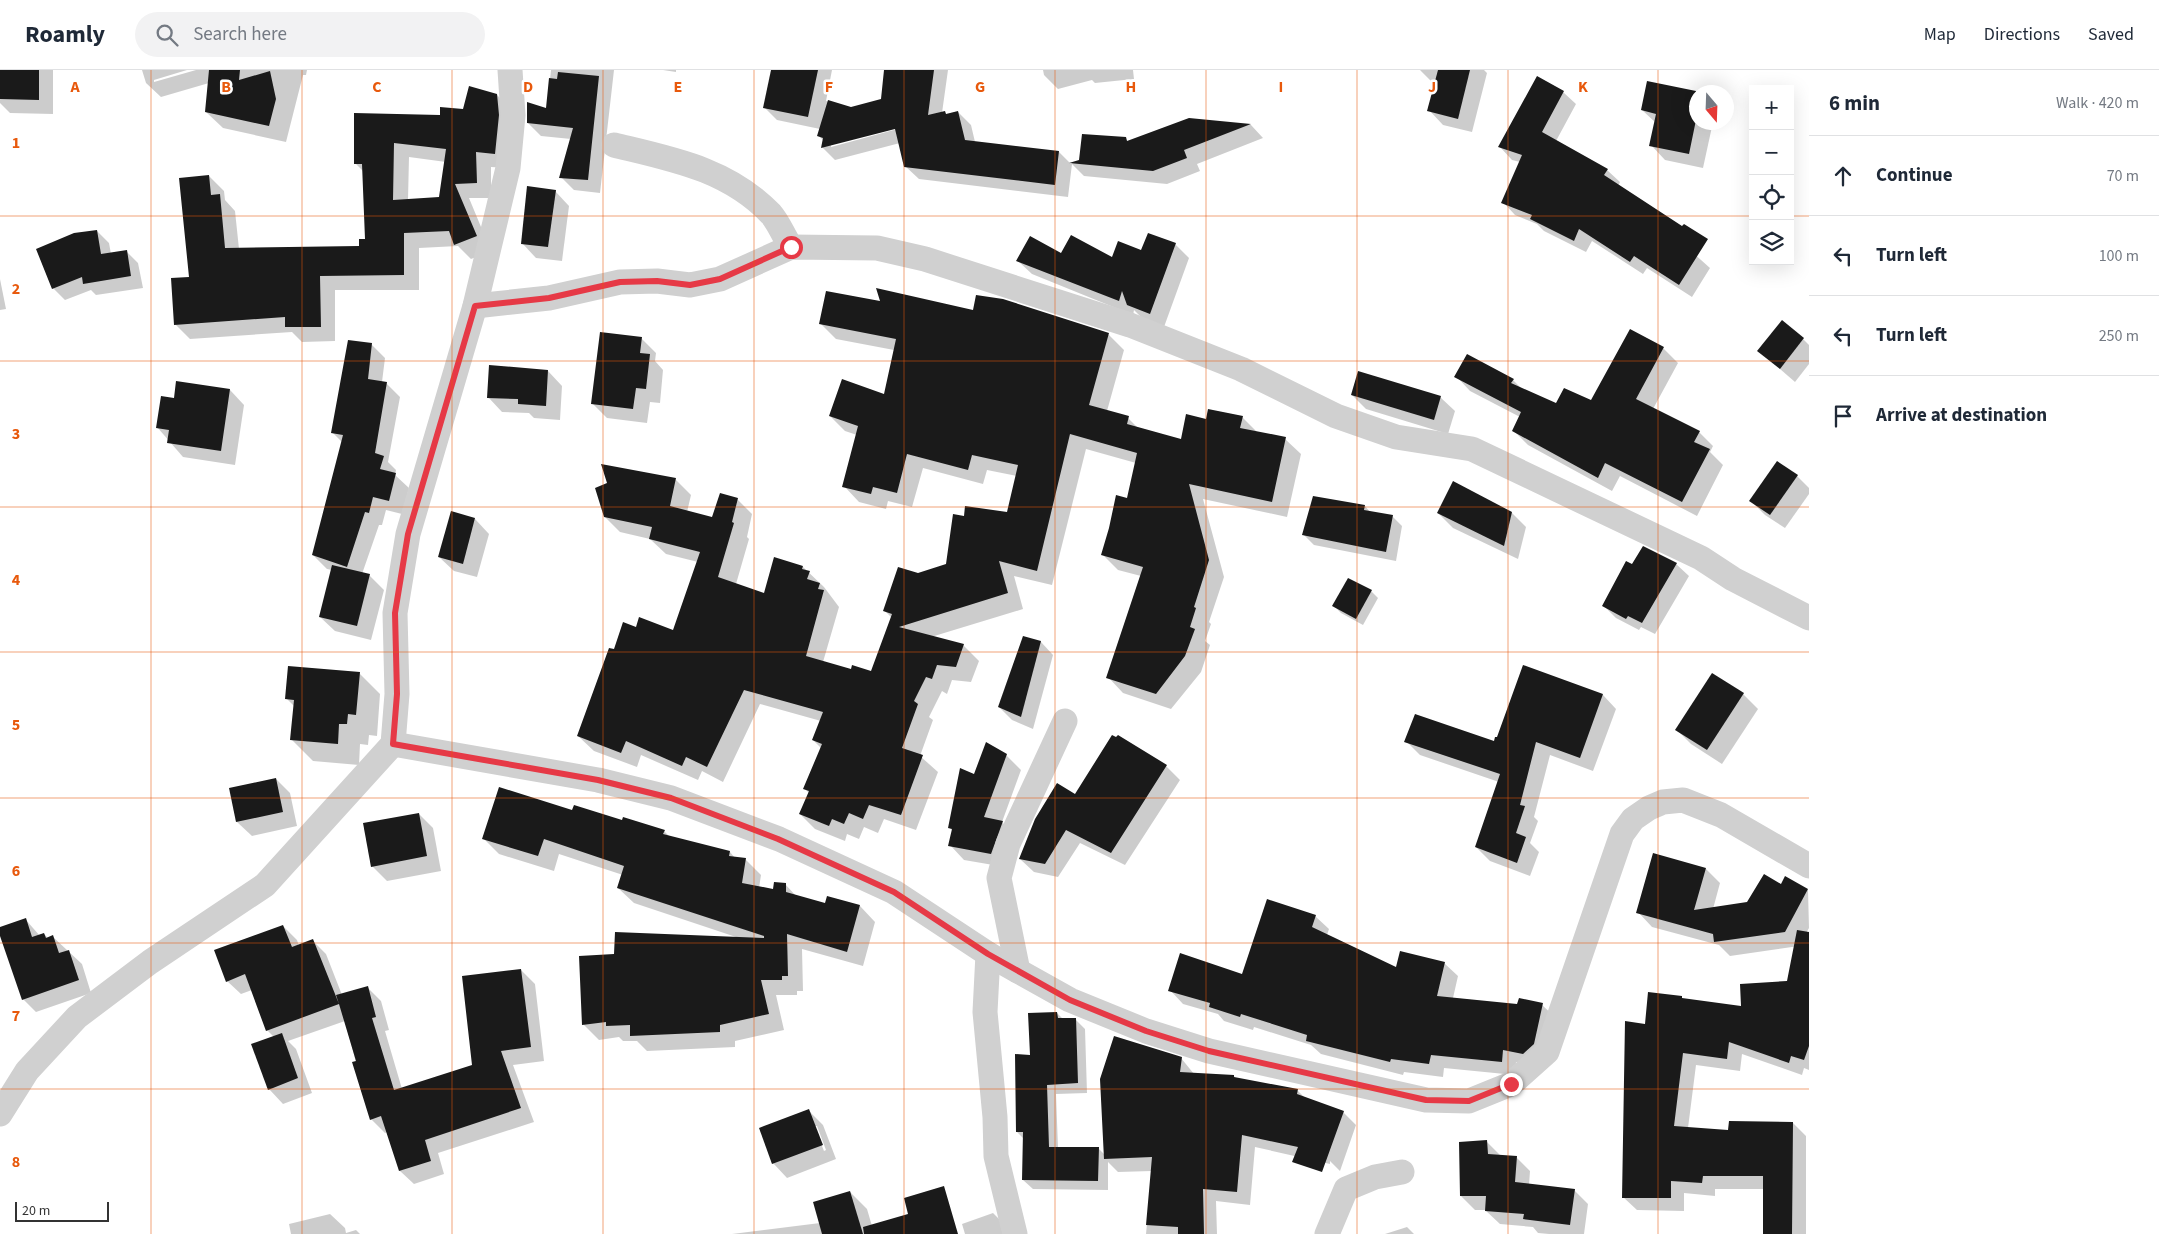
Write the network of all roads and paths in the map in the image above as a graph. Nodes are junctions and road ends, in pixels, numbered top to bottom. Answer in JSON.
{"nodes":[{"id":1,"x":510,"y":70,"type":"edge"},
{"id":2,"x":614,"y":145,"type":"dead end"},
{"id":3,"x":791,"y":247,"type":"junction"},
{"id":4,"x":475,"y":306,"type":"junction"},
{"id":5,"x":1809,"y":618,"type":"edge"},
{"id":6,"x":1065,"y":721,"type":"dead end"},
{"id":7,"x":393,"y":744,"type":"junction"},
{"id":8,"x":1809,"y":866,"type":"edge"},
{"id":9,"x":988,"y":954,"type":"junction"},
{"id":10,"x":1018,"y":971,"type":"junction"},
{"id":11,"x":0,"y":1114,"type":"edge"},
{"id":12,"x":1402,"y":1172,"type":"dead end"},
{"id":13,"x":1015,"y":1234,"type":"edge"},
{"id":14,"x":1327,"y":1234,"type":"edge"}],
"edges":[{"from":1,"to":4,"type":"street"},
{"from":2,"to":3,"type":"street"},
{"from":3,"to":4,"type":"street"},
{"from":3,"to":5,"type":"street"},
{"from":4,"to":7,"type":"street"},
{"from":6,"to":10,"type":"street"},
{"from":7,"to":9,"type":"street"},
{"from":7,"to":11,"type":"street"},
{"from":8,"to":10,"type":"street"},
{"from":9,"to":10,"type":"street"},
{"from":9,"to":13,"type":"street"},
{"from":12,"to":14,"type":"street"}]}
